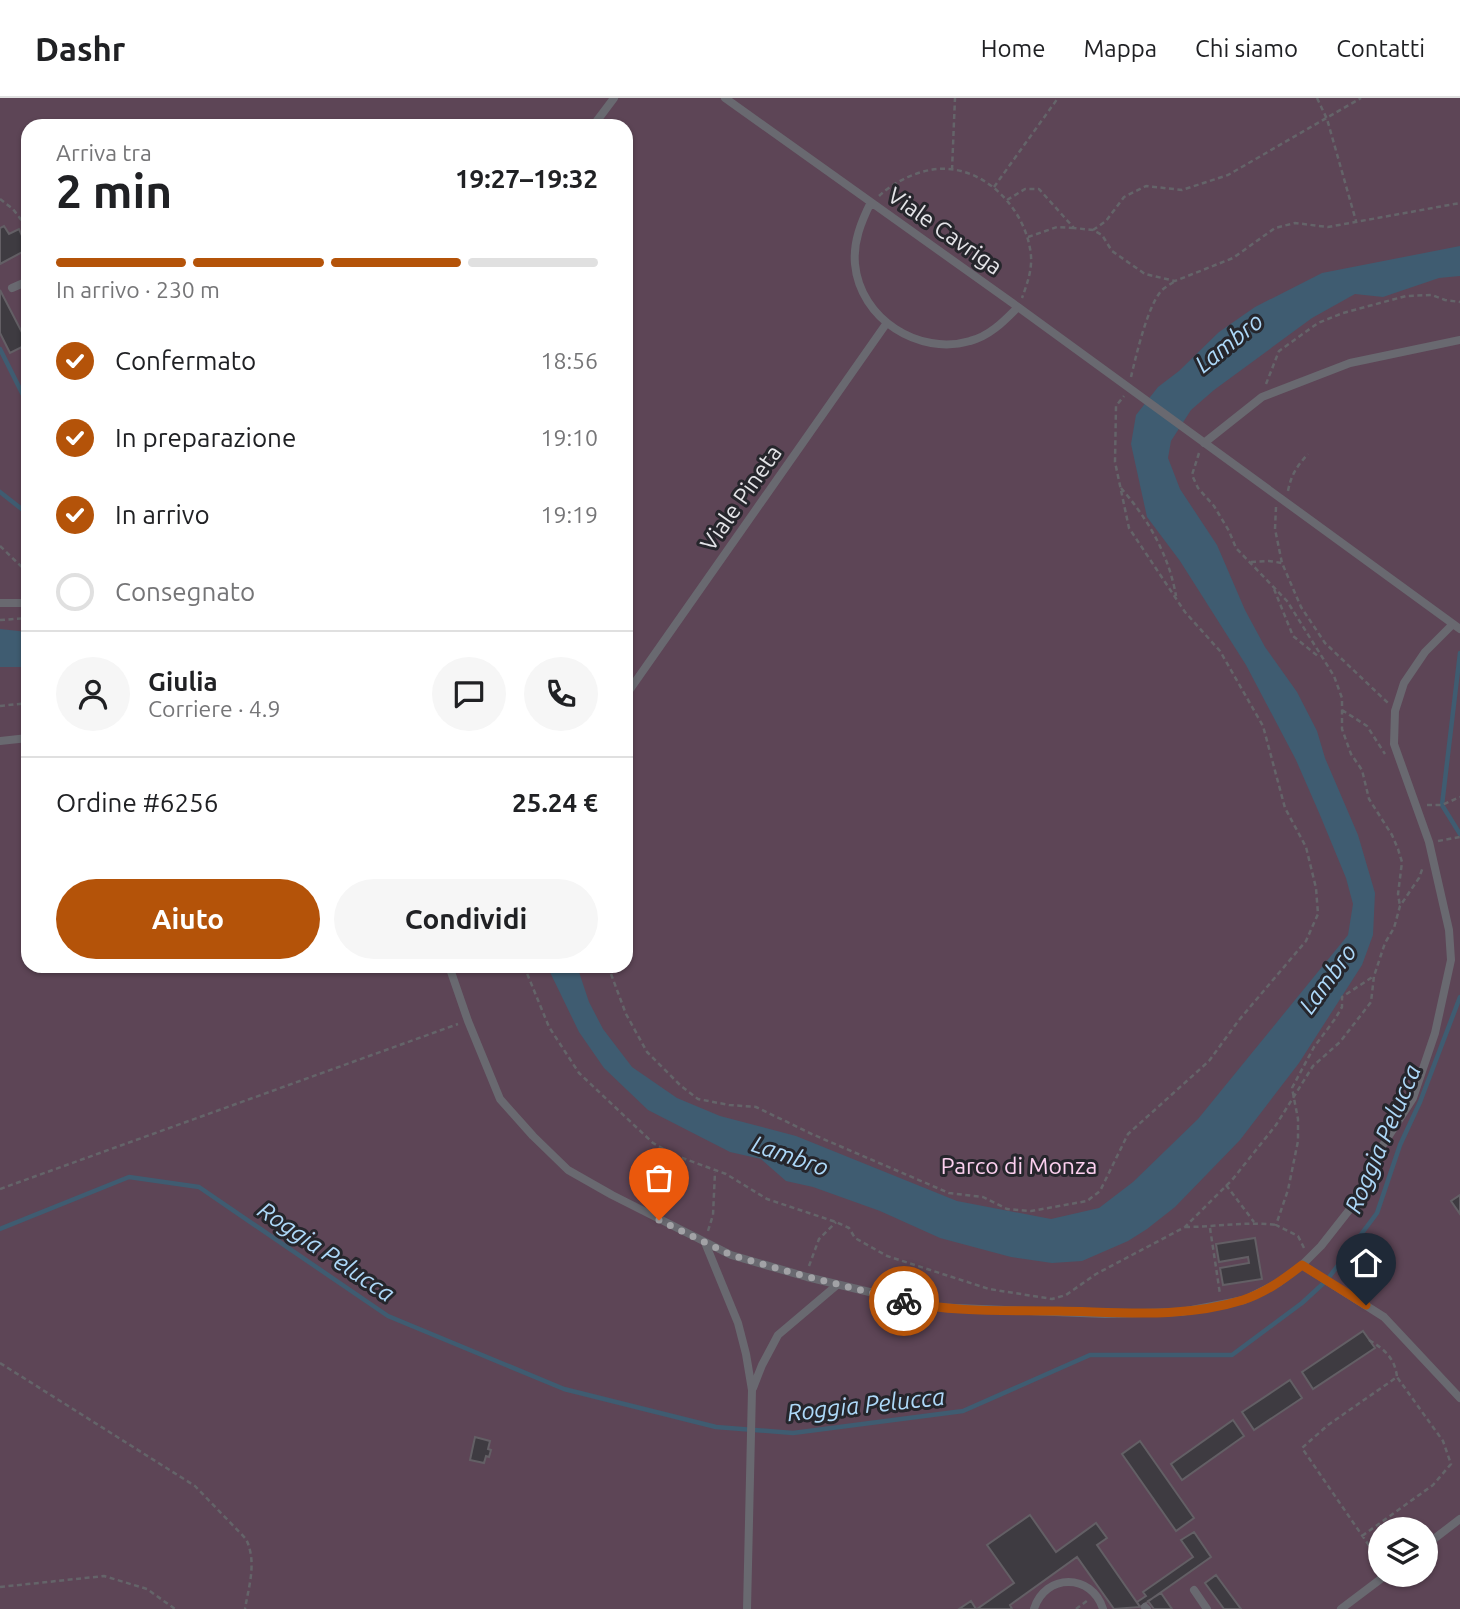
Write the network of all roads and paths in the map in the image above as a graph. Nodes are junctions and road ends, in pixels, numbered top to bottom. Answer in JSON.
{"nodes":[{"id":1,"x":614,"y":98,"type":"edge"},
{"id":2,"x":725,"y":98,"type":"edge"},
{"id":3,"x":955,"y":98,"type":"edge"},
{"id":4,"x":1058,"y":98,"type":"edge"},
{"id":5,"x":1317,"y":98,"type":"edge"},
{"id":6,"x":1361,"y":98,"type":"edge"},
{"id":7,"x":598,"y":119,"type":"edge"},
{"id":8,"x":1327,"y":119,"type":"junction"},
{"id":9,"x":952,"y":170,"type":"junction"},
{"id":10,"x":994,"y":187,"type":"junction"},
{"id":11,"x":0,"y":199,"type":"edge"},
{"id":12,"x":1007,"y":200,"type":"junction"},
{"id":13,"x":871,"y":202,"type":"junction"},
{"id":14,"x":1460,"y":203,"type":"edge"},
{"id":15,"x":21,"y":220,"type":"edge"},
{"id":16,"x":1356,"y":221,"type":"junction"},
{"id":17,"x":1074,"y":228,"type":"junction"},
{"id":18,"x":1093,"y":230,"type":"junction"},
{"id":19,"x":1028,"y":237,"type":"junction"},
{"id":20,"x":1175,"y":281,"type":"junction"},
{"id":21,"x":21,"y":284,"type":"edge"},
{"id":22,"x":12,"y":288,"type":"dead end"},
{"id":23,"x":1460,"y":302,"type":"edge"},
{"id":24,"x":1018,"y":307,"type":"junction"},
{"id":25,"x":886,"y":324,"type":"junction"},
{"id":26,"x":1460,"y":340,"type":"edge"},
{"id":27,"x":1129,"y":388,"type":"junction"},
{"id":28,"x":1262,"y":397,"type":"junction"},
{"id":29,"x":1204,"y":443,"type":"junction"},
{"id":30,"x":1308,"y":454,"type":"dead end"},
{"id":31,"x":1120,"y":487,"type":"junction"},
{"id":32,"x":1278,"y":495,"type":"junction"},
{"id":33,"x":1286,"y":502,"type":"junction"},
{"id":34,"x":0,"y":546,"type":"edge"},
{"id":35,"x":1250,"y":562,"type":"junction"},
{"id":36,"x":1282,"y":563,"type":"junction"},
{"id":37,"x":21,"y":566,"type":"edge"},
{"id":38,"x":1272,"y":584,"type":"junction"},
{"id":39,"x":1176,"y":599,"type":"junction"},
{"id":40,"x":0,"y":603,"type":"edge"},
{"id":41,"x":21,"y":603,"type":"edge"},
{"id":42,"x":21,"y":618,"type":"edge"},
{"id":43,"x":0,"y":620,"type":"edge"},
{"id":44,"x":1457,"y":627,"type":"edge"},
{"id":45,"x":1321,"y":659,"type":"junction"},
{"id":46,"x":633,"y":685,"type":"edge"},
{"id":47,"x":21,"y":704,"type":"edge"},
{"id":48,"x":0,"y":706,"type":"edge"},
{"id":49,"x":1342,"y":710,"type":"junction"},
{"id":50,"x":1395,"y":710,"type":"junction"},
{"id":51,"x":21,"y":739,"type":"edge"},
{"id":52,"x":0,"y":741,"type":"edge"},
{"id":53,"x":1388,"y":760,"type":"dead end"},
{"id":54,"x":1460,"y":797,"type":"edge"},
{"id":55,"x":1416,"y":805,"type":"junction"},
{"id":56,"x":1460,"y":837,"type":"edge"},
{"id":57,"x":1429,"y":842,"type":"junction"},
{"id":58,"x":1423,"y":866,"type":"dead end"},
{"id":59,"x":1400,"y":906,"type":"junction"},
{"id":60,"x":451,"y":973,"type":"edge"},
{"id":61,"x":527,"y":973,"type":"edge"},
{"id":62,"x":611,"y":973,"type":"edge"},
{"id":63,"x":1374,"y":976,"type":"junction"},
{"id":64,"x":468,"y":1021,"type":"junction"},
{"id":65,"x":1294,"y":1099,"type":"junction"},
{"id":66,"x":715,"y":1171,"type":"junction"},
{"id":67,"x":1226,"y":1185,"type":"junction"},
{"id":68,"x":0,"y":1189,"type":"edge"},
{"id":69,"x":836,"y":1222,"type":"junction"},
{"id":70,"x":1254,"y":1222,"type":"junction"},
{"id":71,"x":1276,"y":1225,"type":"junction"},
{"id":72,"x":1185,"y":1227,"type":"junction"},
{"id":73,"x":1210,"y":1227,"type":"junction"},
{"id":74,"x":1304,"y":1244,"type":"dead end"},
{"id":75,"x":706,"y":1245,"type":"junction"},
{"id":76,"x":1302,"y":1265,"type":"junction"},
{"id":77,"x":807,"y":1277,"type":"junction"},
{"id":78,"x":837,"y":1284,"type":"junction"},
{"id":79,"x":1221,"y":1304,"type":"junction"},
{"id":80,"x":1369,"y":1340,"type":"dead end"},
{"id":81,"x":0,"y":1363,"type":"edge"},
{"id":82,"x":1397,"y":1377,"type":"junction"},
{"id":83,"x":752,"y":1391,"type":"junction"},
{"id":84,"x":1460,"y":1398,"type":"edge"},
{"id":85,"x":1460,"y":1519,"type":"edge"},
{"id":86,"x":1362,"y":1536,"type":"junction"},
{"id":87,"x":1438,"y":1536,"type":"edge"},
{"id":88,"x":1368,"y":1545,"type":"edge"},
{"id":89,"x":0,"y":1587,"type":"edge"},
{"id":90,"x":1370,"y":1587,"type":"edge"},
{"id":91,"x":1194,"y":1590,"type":"dead end"},
{"id":92,"x":175,"y":1609,"type":"edge"},
{"id":93,"x":245,"y":1609,"type":"edge"},
{"id":94,"x":747,"y":1609,"type":"edge"},
{"id":95,"x":1034,"y":1609,"type":"edge"},
{"id":96,"x":1103,"y":1609,"type":"edge"},
{"id":97,"x":1207,"y":1609,"type":"edge"},
{"id":98,"x":1341,"y":1609,"type":"edge"}],
"edges":[{"from":1,"to":7,"type":"lane"},
{"from":2,"to":13,"type":"lane","name":"Viale Cavriga"},
{"from":3,"to":9,"type":"path"},
{"from":4,"to":10,"type":"path"},
{"from":5,"to":8,"type":"path"},
{"from":6,"to":8,"type":"path"},
{"from":8,"to":16,"type":"path"},
{"from":8,"to":18,"type":"path"},
{"from":9,"to":10,"type":"path"},
{"from":9,"to":13,"type":"path"},
{"from":10,"to":12,"type":"path"},
{"from":11,"to":15,"type":"path"},
{"from":12,"to":17,"type":"path"},
{"from":12,"to":19,"type":"path"},
{"from":13,"to":24,"type":"lane","name":"Viale Cavriga"},
{"from":13,"to":25,"type":"lane"},
{"from":14,"to":16,"type":"path"},
{"from":16,"to":20,"type":"path"},
{"from":17,"to":18,"type":"path"},
{"from":17,"to":19,"type":"path"},
{"from":18,"to":20,"type":"path"},
{"from":19,"to":24,"type":"path"},
{"from":20,"to":27,"type":"path"},
{"from":21,"to":22,"type":"lane"},
{"from":23,"to":28,"type":"path"},
{"from":24,"to":25,"type":"lane"},
{"from":24,"to":27,"type":"lane","name":"Viale Cavriga"},
{"from":25,"to":46,"type":"lane","name":"Viale Pineta"},
{"from":26,"to":28,"type":"lane"},
{"from":27,"to":29,"type":"lane","name":"Viale Cavriga"},
{"from":27,"to":31,"type":"path"},
{"from":28,"to":29,"type":"lane"},
{"from":29,"to":32,"type":"lane"},
{"from":29,"to":35,"type":"path"},
{"from":30,"to":33,"type":"path"},
{"from":31,"to":39,"type":"path"},
{"from":31,"to":39,"type":"path"},
{"from":32,"to":33,"type":"lane"},
{"from":32,"to":36,"type":"path"},
{"from":33,"to":44,"type":"lane"},
{"from":34,"to":37,"type":"path"},
{"from":35,"to":36,"type":"path"},
{"from":35,"to":38,"type":"path"},
{"from":36,"to":50,"type":"path"},
{"from":38,"to":45,"type":"path"},
{"from":38,"to":45,"type":"path"},
{"from":39,"to":62,"type":"path"},
{"from":40,"to":41,"type":"lane"},
{"from":42,"to":43,"type":"path"},
{"from":44,"to":50,"type":"lane"},
{"from":45,"to":49,"type":"path"},
{"from":47,"to":48,"type":"path"},
{"from":49,"to":53,"type":"path"},
{"from":49,"to":59,"type":"path"},
{"from":50,"to":55,"type":"lane"},
{"from":51,"to":52,"type":"lane"},
{"from":54,"to":55,"type":"path"},
{"from":55,"to":57,"type":"lane"},
{"from":56,"to":57,"type":"path"},
{"from":57,"to":76,"type":"lane"},
{"from":58,"to":59,"type":"path"},
{"from":59,"to":63,"type":"path"},
{"from":60,"to":64,"type":"lane"},
{"from":61,"to":66,"type":"path"},
{"from":63,"to":65,"type":"path"},
{"from":63,"to":65,"type":"path"},
{"from":64,"to":68,"type":"path"},
{"from":64,"to":75,"type":"lane"},
{"from":65,"to":67,"type":"path"},
{"from":65,"to":71,"type":"path"},
{"from":66,"to":69,"type":"path"},
{"from":66,"to":75,"type":"path"},
{"from":67,"to":70,"type":"path"},
{"from":67,"to":72,"type":"path"},
{"from":69,"to":72,"type":"path"},
{"from":69,"to":77,"type":"path"},
{"from":70,"to":71,"type":"path"},
{"from":70,"to":73,"type":"path"},
{"from":71,"to":74,"type":"path"},
{"from":72,"to":73,"type":"path"},
{"from":73,"to":79,"type":"path"},
{"from":75,"to":77,"type":"lane"},
{"from":75,"to":83,"type":"lane"},
{"from":76,"to":79,"type":"lane"},
{"from":76,"to":84,"type":"lane"},
{"from":77,"to":78,"type":"lane"},
{"from":78,"to":79,"type":"lane"},
{"from":78,"to":83,"type":"lane"},
{"from":80,"to":82,"type":"path"},
{"from":81,"to":93,"type":"path"},
{"from":82,"to":86,"type":"path"},
{"from":82,"to":86,"type":"path"},
{"from":83,"to":94,"type":"lane"},
{"from":85,"to":87,"type":"lane"},
{"from":86,"to":88,"type":"path"},
{"from":89,"to":92,"type":"path"},
{"from":90,"to":98,"type":"lane"},
{"from":91,"to":97,"type":"lane"},
{"from":95,"to":96,"type":"lane"}]}
